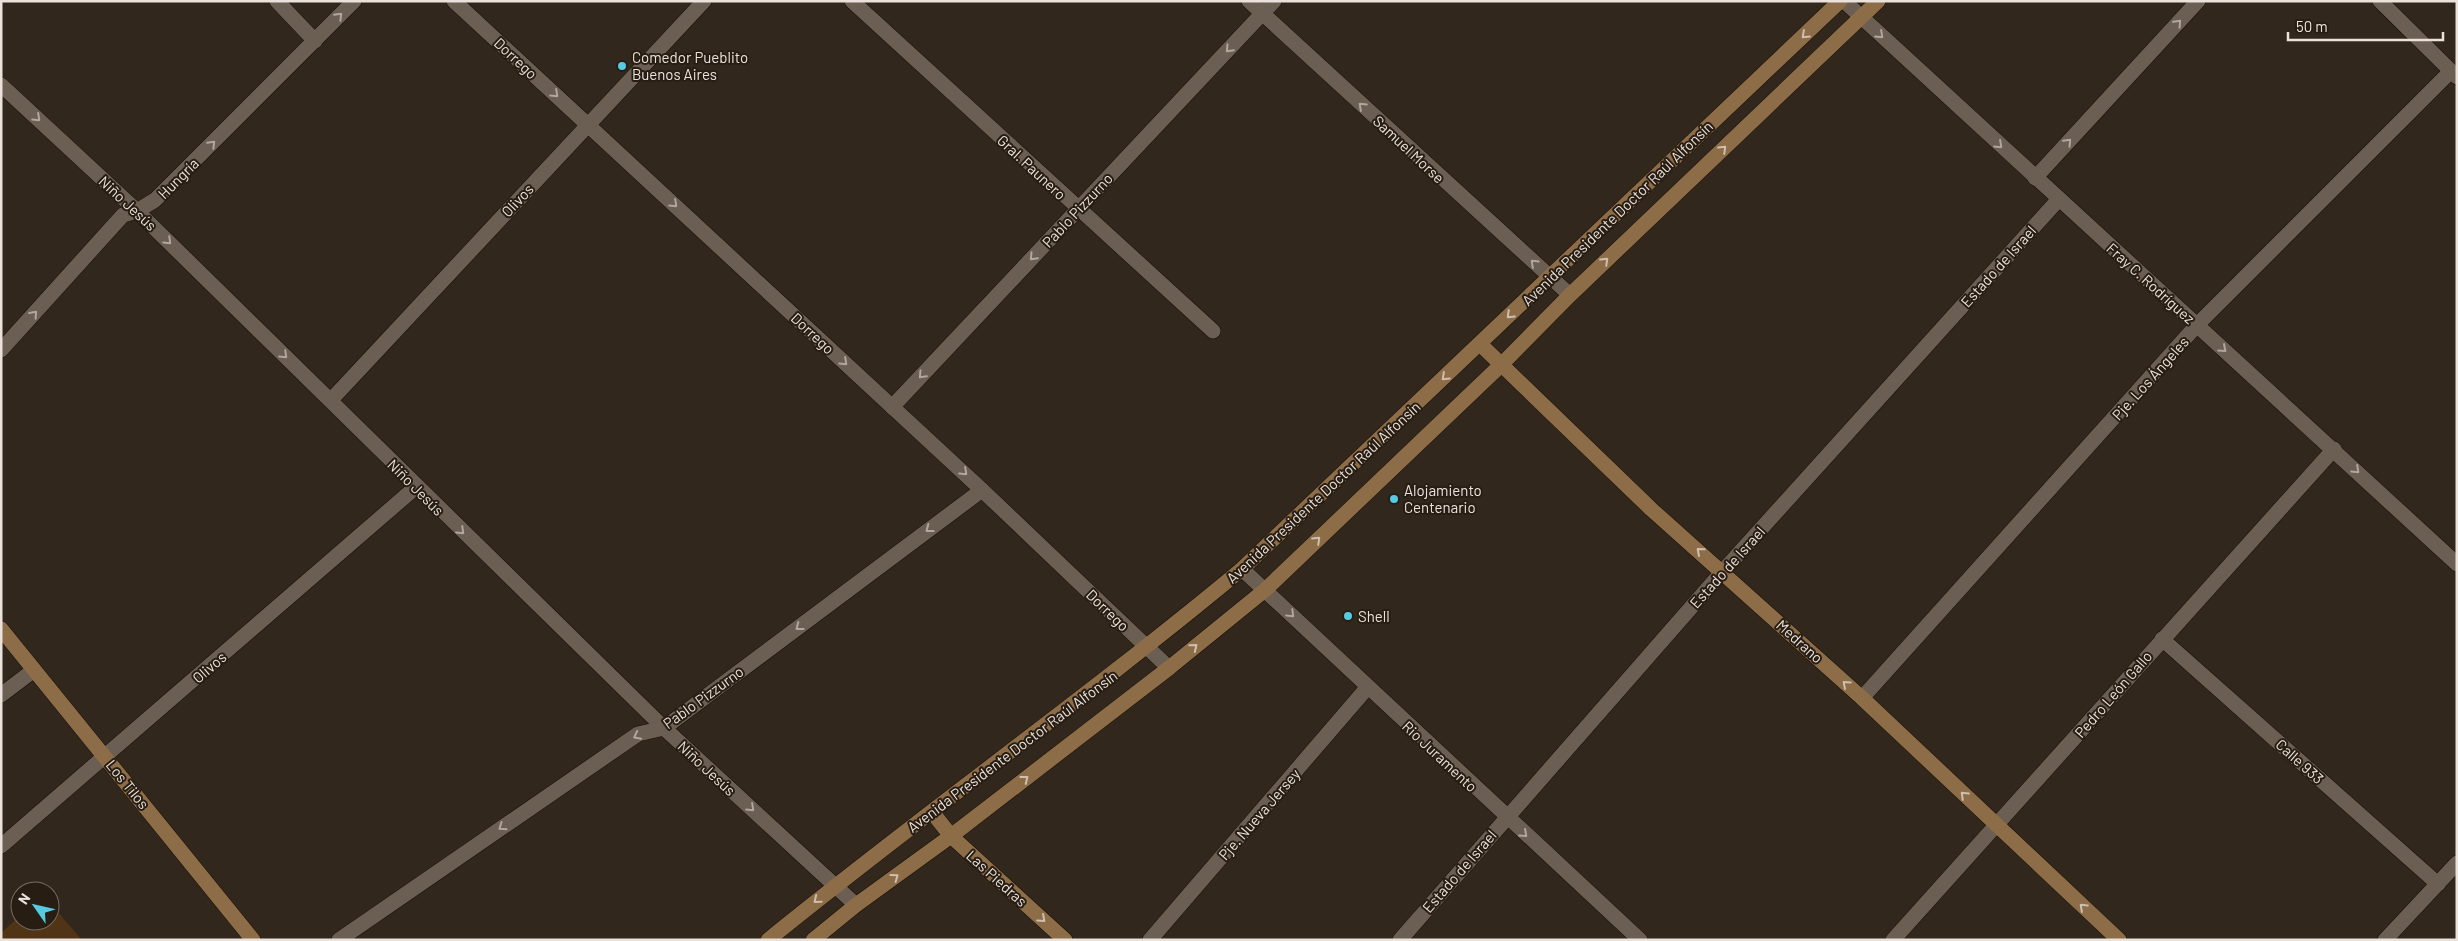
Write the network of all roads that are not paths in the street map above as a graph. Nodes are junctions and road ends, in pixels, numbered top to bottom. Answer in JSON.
{"nodes":[{"id":1,"x":277,"y":1,"type":"edge"},
{"id":2,"x":354,"y":1,"type":"edge"},
{"id":3,"x":454,"y":1,"type":"edge"},
{"id":4,"x":704,"y":1,"type":"edge"},
{"id":5,"x":852,"y":1,"type":"edge"},
{"id":6,"x":1249,"y":1,"type":"edge"},
{"id":7,"x":1274,"y":1,"type":"edge"},
{"id":8,"x":1842,"y":1,"type":"edge"},
{"id":9,"x":1878,"y":1,"type":"edge"},
{"id":10,"x":2198,"y":1,"type":"edge"},
{"id":11,"x":2380,"y":1,"type":"edge"},
{"id":12,"x":1262,"y":14,"type":"junction"},
{"id":13,"x":1861,"y":17,"type":"junction"},
{"id":14,"x":315,"y":41,"type":"junction"},
{"id":15,"x":2454,"y":74,"type":"edge"},
{"id":16,"x":1,"y":85,"type":"edge"},
{"id":17,"x":588,"y":124,"type":"junction"},
{"id":18,"x":2035,"y":178,"type":"junction"},
{"id":19,"x":2059,"y":199,"type":"junction"},
{"id":20,"x":1078,"y":210,"type":"junction"},
{"id":21,"x":137,"y":211,"type":"junction"},
{"id":22,"x":1549,"y":277,"type":"junction"},
{"id":23,"x":1570,"y":295,"type":"junction"},
{"id":24,"x":2197,"y":325,"type":"junction"},
{"id":25,"x":1213,"y":331,"type":"dead end"},
{"id":26,"x":1480,"y":344,"type":"junction"},
{"id":27,"x":1,"y":350,"type":"edge"},
{"id":28,"x":1502,"y":364,"type":"junction"},
{"id":29,"x":331,"y":400,"type":"junction"},
{"id":30,"x":892,"y":407,"type":"junction"},
{"id":31,"x":2334,"y":449,"type":"junction"},
{"id":32,"x":416,"y":487,"type":"junction"},
{"id":33,"x":982,"y":490,"type":"junction"},
{"id":34,"x":2457,"y":564,"type":"edge"},
{"id":35,"x":1242,"y":569,"type":"junction"},
{"id":36,"x":1722,"y":571,"type":"junction"},
{"id":37,"x":1265,"y":590,"type":"junction"},
{"id":38,"x":1,"y":629,"type":"edge"},
{"id":39,"x":2162,"y":639,"type":"junction"},
{"id":40,"x":1147,"y":648,"type":"junction"},
{"id":41,"x":1169,"y":668,"type":"junction"},
{"id":42,"x":34,"y":670,"type":"junction"},
{"id":43,"x":1367,"y":688,"type":"junction"},
{"id":44,"x":1,"y":695,"type":"edge"},
{"id":45,"x":1862,"y":698,"type":"junction"},
{"id":46,"x":664,"y":728,"type":"junction"},
{"id":47,"x":106,"y":757,"type":"junction"},
{"id":48,"x":932,"y":812,"type":"junction"},
{"id":49,"x":1506,"y":817,"type":"junction"},
{"id":50,"x":1996,"y":826,"type":"junction"},
{"id":51,"x":951,"y":836,"type":"junction"},
{"id":52,"x":1,"y":846,"type":"edge"},
{"id":53,"x":2457,"y":863,"type":"edge"},
{"id":54,"x":2438,"y":884,"type":"junction"},
{"id":55,"x":834,"y":886,"type":"junction"},
{"id":56,"x":856,"y":905,"type":"junction"},
{"id":57,"x":253,"y":940,"type":"edge"},
{"id":58,"x":339,"y":940,"type":"edge"},
{"id":59,"x":768,"y":940,"type":"edge"},
{"id":60,"x":813,"y":940,"type":"edge"},
{"id":61,"x":1065,"y":940,"type":"edge"},
{"id":62,"x":1150,"y":940,"type":"edge"},
{"id":63,"x":1400,"y":940,"type":"edge"},
{"id":64,"x":1640,"y":940,"type":"edge"},
{"id":65,"x":1893,"y":940,"type":"edge"},
{"id":66,"x":2118,"y":940,"type":"edge"},
{"id":67,"x":2385,"y":940,"type":"edge"}],
"edges":[{"from":1,"to":14,"type":"street"},
{"from":14,"to":2,"type":"street","name":"Hungría","one_way":true},
{"from":3,"to":17,"type":"street","name":"Dorrego","one_way":true},
{"from":4,"to":17,"type":"street","name":"Olivos"},
{"from":5,"to":20,"type":"street","name":"Gral. Paunero"},
{"from":6,"to":12,"type":"street","name":"Samuel Morse"},
{"from":7,"to":12,"type":"street","name":"Pablo Pizzurno"},
{"from":8,"to":13,"type":"street","name":"Fray C. Rodríguez"},
{"from":8,"to":22,"type":"main road","name":"Avenida Presidente Doctor Raúl Alfonsín","one_way":true},
{"from":9,"to":13,"type":"main road","name":"Avenida Presidente Doctor Raúl Alfonsín"},
{"from":18,"to":10,"type":"street","one_way":true},
{"from":11,"to":15,"type":"street"},
{"from":12,"to":20,"type":"street","name":"Pablo Pizzurno","one_way":true},
{"from":22,"to":12,"type":"street","name":"Samuel Morse","one_way":true},
{"from":13,"to":18,"type":"street","name":"Fray C. Rodríguez","one_way":true},
{"from":23,"to":13,"type":"main road","name":"Avenida Presidente Doctor Raúl Alfonsín","one_way":true},
{"from":21,"to":14,"type":"street","name":"Hungría","one_way":true},
{"from":15,"to":24,"type":"street","name":"Pje. Los Ángeles"},
{"from":16,"to":21,"type":"street","name":"Niño Jesús","one_way":true},
{"from":17,"to":29,"type":"street","name":"Olivos"},
{"from":17,"to":30,"type":"street","name":"Dorrego","one_way":true},
{"from":18,"to":19,"type":"street","name":"Fray C. Rodríguez"},
{"from":19,"to":24,"type":"street","name":"Fray C. Rodríguez"},
{"from":19,"to":36,"type":"street","name":"Estado de Israel"},
{"from":20,"to":25,"type":"street","name":"Gral. Paunero"},
{"from":20,"to":30,"type":"street","name":"Pablo Pizzurno","one_way":true},
{"from":27,"to":21,"type":"street","name":"Hungría","one_way":true},
{"from":21,"to":29,"type":"street","name":"Niño Jesús","one_way":true},
{"from":22,"to":23,"type":"street","name":"Samuel Morse"},
{"from":22,"to":26,"type":"main road","name":"Avenida Presidente Doctor Raúl Alfonsín","one_way":true},
{"from":23,"to":28,"type":"main road","name":"Avenida Presidente Doctor Raúl Alfonsín"},
{"from":24,"to":31,"type":"street","name":"Fray C. Rodríguez","one_way":true},
{"from":24,"to":45,"type":"street","name":"Pje. Los Ángeles"},
{"from":26,"to":28,"type":"main road","name":"Medrano"},
{"from":26,"to":35,"type":"main road","name":"Avenida Presidente Doctor Raúl Alfonsín","one_way":true},
{"from":36,"to":28,"type":"main road","name":"Medrano","one_way":true},
{"from":37,"to":28,"type":"main road","name":"Avenida Presidente Doctor Raúl Alfonsín","one_way":true},
{"from":29,"to":32,"type":"street","name":"Niño Jesús"},
{"from":30,"to":33,"type":"street","name":"Dorrego","one_way":true},
{"from":31,"to":34,"type":"street","name":"Fray C. Rodríguez","one_way":true},
{"from":31,"to":39,"type":"street","name":"Pedro León Gallo"},
{"from":32,"to":46,"type":"street","name":"Niño Jesús","one_way":true},
{"from":32,"to":47,"type":"street","name":"Olivos"},
{"from":33,"to":40,"type":"street","name":"Dorrego"},
{"from":33,"to":46,"type":"street","name":"Pablo Pizzurno","one_way":true},
{"from":35,"to":37,"type":"street","name":"Rio Juramento"},
{"from":35,"to":40,"type":"main road","name":"Avenida Presidente Doctor Raúl Alfonsín"},
{"from":45,"to":36,"type":"main road","name":"Medrano","one_way":true},
{"from":36,"to":49,"type":"street","name":"Estado de Israel"},
{"from":41,"to":37,"type":"main road","name":"Avenida Presidente Doctor Raúl Alfonsín","one_way":true},
{"from":37,"to":43,"type":"street","name":"Rio Juramento","one_way":true},
{"from":38,"to":42,"type":"main road","name":"Los Tilos"},
{"from":39,"to":50,"type":"street","name":"Pedro León Gallo"},
{"from":39,"to":54,"type":"street","name":"Calle 933"},
{"from":40,"to":41,"type":"street","name":"Dorrego"},
{"from":40,"to":48,"type":"main road","name":"Avenida Presidente Doctor Raúl Alfonsín"},
{"from":51,"to":41,"type":"main road","name":"Avenida Presidente Doctor Raúl Alfonsín","one_way":true},
{"from":42,"to":44,"type":"street"},
{"from":42,"to":47,"type":"main road","name":"Los Tilos"},
{"from":43,"to":49,"type":"street","name":"Rio Juramento"},
{"from":43,"to":62,"type":"street","name":"Pje. Nueva Jersey"},
{"from":50,"to":45,"type":"main road","name":"Medrano","one_way":true},
{"from":46,"to":55,"type":"street","name":"Niño Jesús","one_way":true},
{"from":46,"to":58,"type":"street","name":"Pablo Pizzurno","one_way":true},
{"from":47,"to":52,"type":"street","name":"Olivos"},
{"from":47,"to":57,"type":"main road","name":"Los Tilos"},
{"from":48,"to":51,"type":"main road","name":"Las Piedras"},
{"from":48,"to":55,"type":"main road","name":"Avenida Presidente Doctor Raúl Alfonsín"},
{"from":49,"to":63,"type":"street","name":"Estado de Israel"},
{"from":49,"to":64,"type":"street","name":"Rio Juramento","one_way":true},
{"from":50,"to":65,"type":"street","name":"Pedro León Gallo"},
{"from":66,"to":50,"type":"main road","name":"Medrano","one_way":true},
{"from":56,"to":51,"type":"main road","name":"Avenida Presidente Doctor Raúl Alfonsín","one_way":true},
{"from":51,"to":61,"type":"main road","name":"Las Piedras","one_way":true},
{"from":53,"to":54,"type":"street"},
{"from":54,"to":67,"type":"street"},
{"from":55,"to":56,"type":"street","name":"Niño Jesús"},
{"from":55,"to":59,"type":"main road","name":"Avenida Presidente Doctor Raúl Alfonsín","one_way":true},
{"from":56,"to":60,"type":"main road","name":"Avenida Presidente Doctor Raúl Alfonsín"}]}
